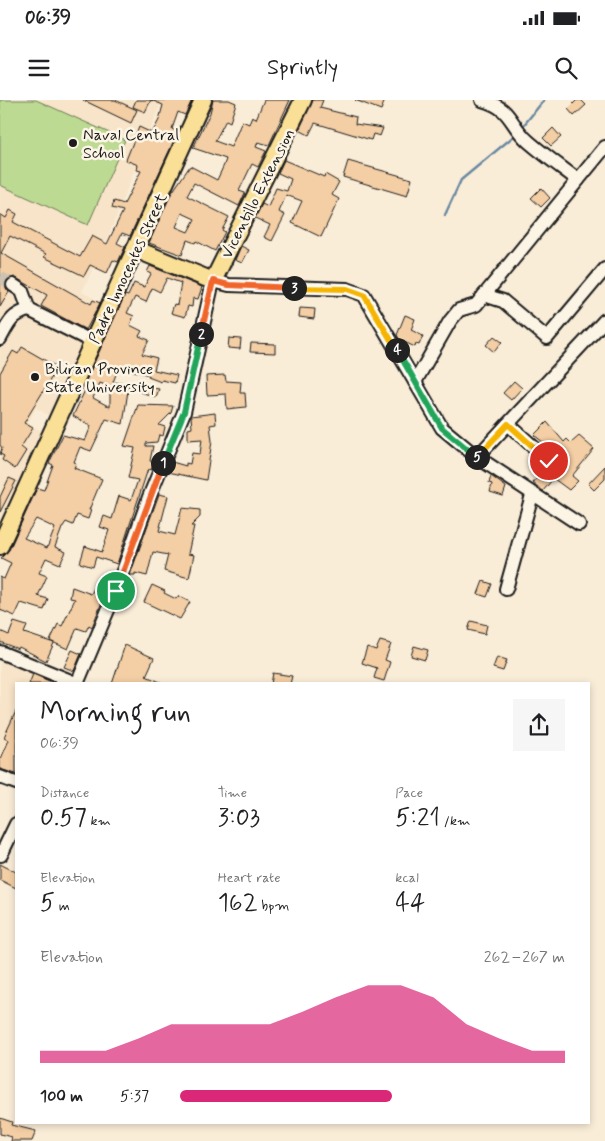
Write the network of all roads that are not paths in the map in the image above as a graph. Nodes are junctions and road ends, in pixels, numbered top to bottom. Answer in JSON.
{"nodes":[{"id":1,"x":203,"y":100,"type":"edge"},
{"id":2,"x":303,"y":100,"type":"edge"},
{"id":3,"x":482,"y":100,"type":"edge"},
{"id":4,"x":605,"y":147,"type":"edge"},
{"id":5,"x":578,"y":180,"type":"junction"},
{"id":6,"x":136,"y":249,"type":"junction"},
{"id":7,"x":605,"y":269,"type":"edge"},
{"id":8,"x":213,"y":281,"type":"junction"},
{"id":9,"x":13,"y":285,"type":"tunnel mouth"},
{"id":10,"x":484,"y":295,"type":"junction"},
{"id":11,"x":29,"y":310,"type":"junction"},
{"id":12,"x":605,"y":320,"type":"edge"},
{"id":13,"x":0,"y":339,"type":"edge"},
{"id":14,"x":93,"y":342,"type":"junction"},
{"id":15,"x":415,"y":382,"type":"junction"},
{"id":16,"x":508,"y":424,"type":"junction"},
{"id":17,"x":477,"y":457,"type":"junction"},
{"id":18,"x":549,"y":461,"type":"dead end"},
{"id":19,"x":532,"y":495,"type":"junction"},
{"id":20,"x":579,"y":524,"type":"dead end"},
{"id":21,"x":0,"y":546,"type":"edge"},
{"id":22,"x":506,"y":589,"type":"dead end"},
{"id":23,"x":0,"y":652,"type":"edge"},
{"id":24,"x":72,"y":682,"type":"edge"},
{"id":25,"x":78,"y":682,"type":"edge"},
{"id":26,"x":0,"y":777,"type":"edge"},
{"id":27,"x":15,"y":783,"type":"edge"},
{"id":28,"x":15,"y":826,"type":"edge"},
{"id":29,"x":1,"y":855,"type":"dead end"}],
"edges":[{"from":1,"to":6,"type":"main road","name":"Padre Innocentes Street"},
{"from":2,"to":8,"type":"main road","name":"Vicentillo Extension"},
{"from":3,"to":5,"type":"street"},
{"from":4,"to":5,"type":"street"},
{"from":5,"to":10,"type":"street"},
{"from":6,"to":8,"type":"main road"},
{"from":6,"to":14,"type":"main road","name":"Padre Innocentes Street"},
{"from":7,"to":10,"type":"street"},
{"from":8,"to":15,"type":"street"},
{"from":8,"to":25,"type":"street","name":"Vicentillo Extension"},
{"from":9,"to":11,"type":"street"},
{"from":10,"to":15,"type":"street"},
{"from":11,"to":13,"type":"street"},
{"from":11,"to":14,"type":"street"},
{"from":12,"to":16,"type":"street"},
{"from":14,"to":21,"type":"main road","name":"Padre Innocentes Street"},
{"from":15,"to":17,"type":"street"},
{"from":16,"to":17,"type":"street"},
{"from":16,"to":18,"type":"street"},
{"from":17,"to":19,"type":"street"},
{"from":19,"to":20,"type":"street"},
{"from":19,"to":22,"type":"street"},
{"from":23,"to":24,"type":"street"},
{"from":26,"to":27,"type":"street"},
{"from":28,"to":29,"type":"street"}]}
